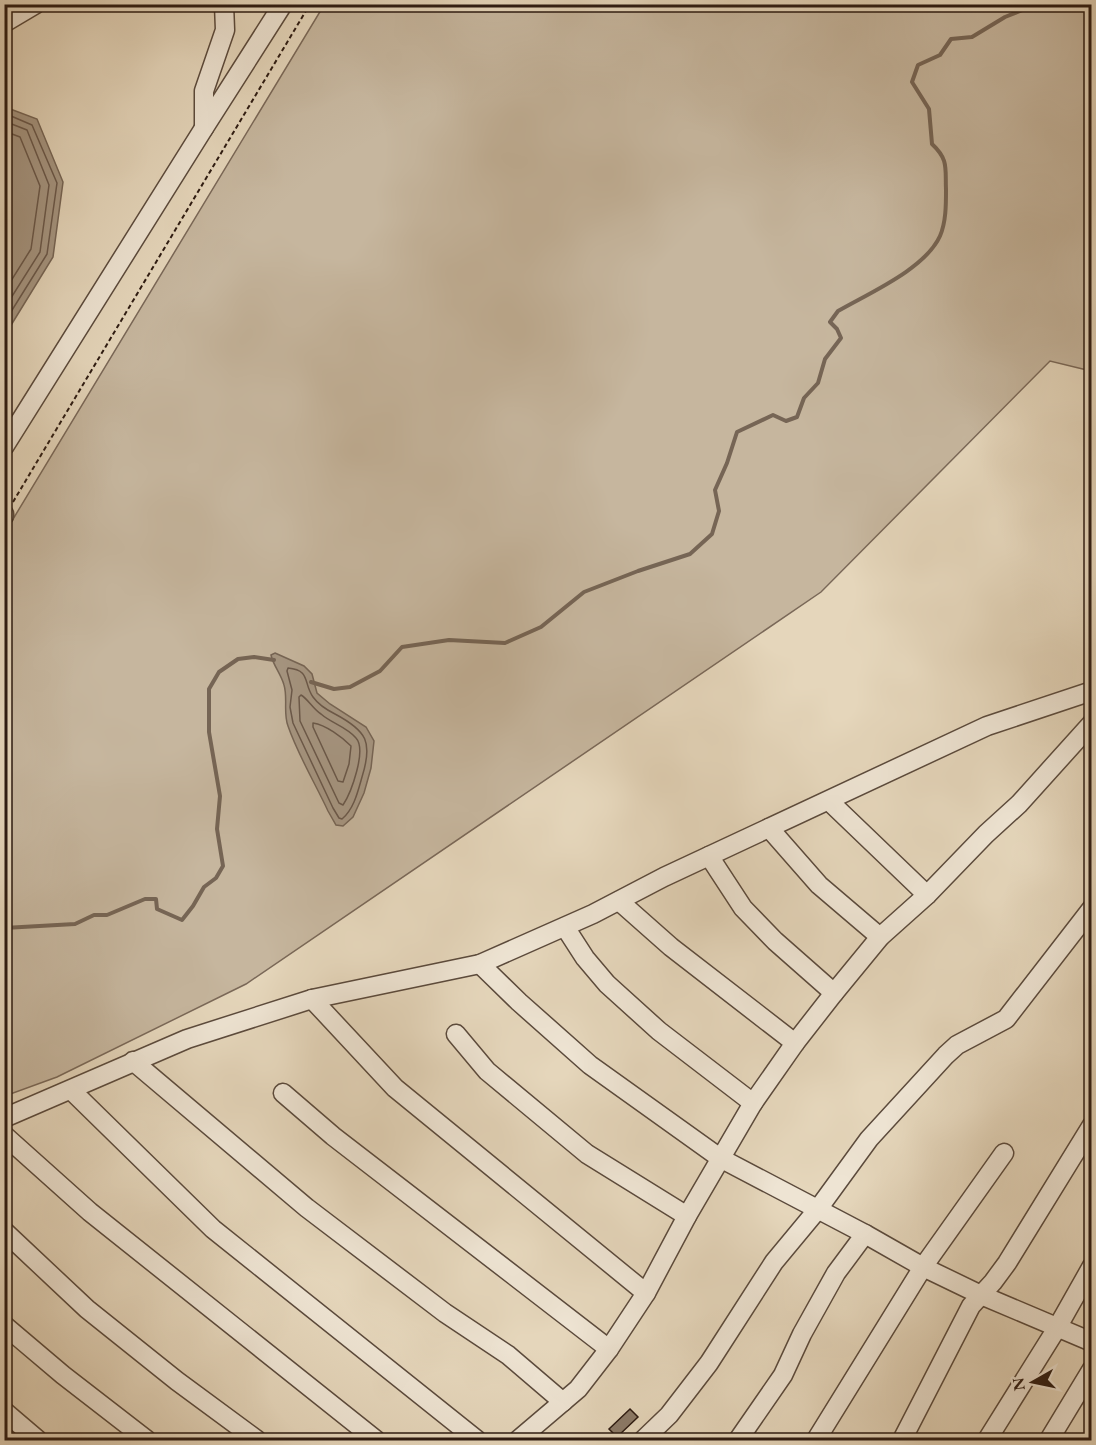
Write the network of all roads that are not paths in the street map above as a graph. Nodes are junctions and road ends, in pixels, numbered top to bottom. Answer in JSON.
{"nodes":[{"id":1,"x":36,"y":4,"type":"edge"},
{"id":2,"x":224,"y":4,"type":"edge"},
{"id":3,"x":283,"y":4,"type":"edge"},
{"id":4,"x":4,"y":23,"type":"edge"},
{"id":5,"x":204,"y":128,"type":"junction"},
{"id":6,"x":4,"y":447,"type":"edge"},
{"id":7,"x":1092,"y":692,"type":"edge"},
{"id":8,"x":1092,"y":723,"type":"edge"},
{"id":9,"x":829,"y":801,"type":"junction"},
{"id":10,"x":769,"y":828,"type":"junction"},
{"id":11,"x":709,"y":856,"type":"junction"},
{"id":12,"x":927,"y":894,"type":"junction"},
{"id":13,"x":619,"y":901,"type":"junction"},
{"id":14,"x":1092,"y":908,"type":"edge"},
{"id":15,"x":565,"y":927,"type":"junction"},
{"id":16,"x":880,"y":937,"type":"junction"},
{"id":17,"x":480,"y":964,"type":"junction"},
{"id":18,"x":834,"y":993,"type":"junction"},
{"id":19,"x":312,"y":999,"type":"junction"},
{"id":20,"x":456,"y":1034,"type":"dead end"},
{"id":21,"x":795,"y":1043,"type":"junction"},
{"id":22,"x":133,"y":1061,"type":"junction"},
{"id":23,"x":71,"y":1090,"type":"junction"},
{"id":24,"x":283,"y":1093,"type":"dead end"},
{"id":25,"x":753,"y":1102,"type":"junction"},
{"id":26,"x":4,"y":1118,"type":"edge"},
{"id":27,"x":1092,"y":1125,"type":"edge"},
{"id":28,"x":4,"y":1135,"type":"edge"},
{"id":29,"x":1004,"y":1153,"type":"dead end"},
{"id":30,"x":720,"y":1158,"type":"junction"},
{"id":31,"x":818,"y":1209,"type":"junction"},
{"id":32,"x":687,"y":1216,"type":"junction"},
{"id":33,"x":4,"y":1231,"type":"edge"},
{"id":34,"x":865,"y":1233,"type":"junction"},
{"id":35,"x":1092,"y":1266,"type":"edge"},
{"id":36,"x":923,"y":1267,"type":"junction"},
{"id":37,"x":646,"y":1293,"type":"junction"},
{"id":38,"x":981,"y":1295,"type":"junction"},
{"id":39,"x":4,"y":1325,"type":"edge"},
{"id":40,"x":1057,"y":1328,"type":"junction"},
{"id":41,"x":1092,"y":1342,"type":"edge"},
{"id":42,"x":609,"y":1349,"type":"junction"},
{"id":43,"x":1092,"y":1369,"type":"edge"},
{"id":44,"x":563,"y":1402,"type":"junction"},
{"id":45,"x":4,"y":1411,"type":"edge"},
{"id":46,"x":38,"y":1440,"type":"edge"},
{"id":47,"x":147,"y":1440,"type":"edge"},
{"id":48,"x":257,"y":1440,"type":"edge"},
{"id":49,"x":376,"y":1440,"type":"edge"},
{"id":50,"x":477,"y":1440,"type":"edge"},
{"id":51,"x":518,"y":1440,"type":"edge"},
{"id":52,"x":643,"y":1440,"type":"edge"},
{"id":53,"x":738,"y":1440,"type":"edge"},
{"id":54,"x":816,"y":1440,"type":"edge"},
{"id":55,"x":902,"y":1440,"type":"edge"},
{"id":56,"x":987,"y":1440,"type":"edge"},
{"id":57,"x":1048,"y":1440,"type":"edge"}],
"edges":[{"from":1,"to":4,"type":"street"},
{"from":2,"to":5,"type":"street"},
{"from":3,"to":5,"type":"street"},
{"from":5,"to":6,"type":"street"},
{"from":7,"to":9,"type":"street"},
{"from":8,"to":12,"type":"street"},
{"from":9,"to":10,"type":"street"},
{"from":9,"to":12,"type":"street"},
{"from":10,"to":11,"type":"street"},
{"from":10,"to":16,"type":"street"},
{"from":11,"to":13,"type":"street"},
{"from":11,"to":18,"type":"street"},
{"from":12,"to":16,"type":"street"},
{"from":13,"to":15,"type":"street"},
{"from":13,"to":21,"type":"street"},
{"from":14,"to":31,"type":"street"},
{"from":15,"to":17,"type":"street"},
{"from":15,"to":25,"type":"street"},
{"from":16,"to":18,"type":"street"},
{"from":17,"to":19,"type":"street"},
{"from":17,"to":30,"type":"street"},
{"from":18,"to":21,"type":"street"},
{"from":19,"to":22,"type":"street"},
{"from":19,"to":37,"type":"street"},
{"from":20,"to":32,"type":"street"},
{"from":21,"to":25,"type":"street"},
{"from":22,"to":23,"type":"street"},
{"from":22,"to":44,"type":"street"},
{"from":23,"to":26,"type":"street"},
{"from":23,"to":50,"type":"street"},
{"from":24,"to":42,"type":"street"},
{"from":25,"to":30,"type":"street"},
{"from":27,"to":38,"type":"street"},
{"from":28,"to":49,"type":"street"},
{"from":29,"to":36,"type":"street"},
{"from":30,"to":31,"type":"street"},
{"from":30,"to":32,"type":"street"},
{"from":31,"to":34,"type":"street"},
{"from":31,"to":52,"type":"street"},
{"from":32,"to":37,"type":"street"},
{"from":33,"to":48,"type":"street"},
{"from":34,"to":36,"type":"street"},
{"from":34,"to":53,"type":"street"},
{"from":35,"to":40,"type":"street"},
{"from":36,"to":38,"type":"street"},
{"from":36,"to":54,"type":"street"},
{"from":37,"to":42,"type":"street"},
{"from":38,"to":40,"type":"street"},
{"from":38,"to":55,"type":"street"},
{"from":39,"to":47,"type":"street"},
{"from":40,"to":41,"type":"street"},
{"from":40,"to":56,"type":"street"},
{"from":42,"to":44,"type":"street"},
{"from":43,"to":57,"type":"street"},
{"from":44,"to":51,"type":"street"},
{"from":45,"to":46,"type":"street"}]}
